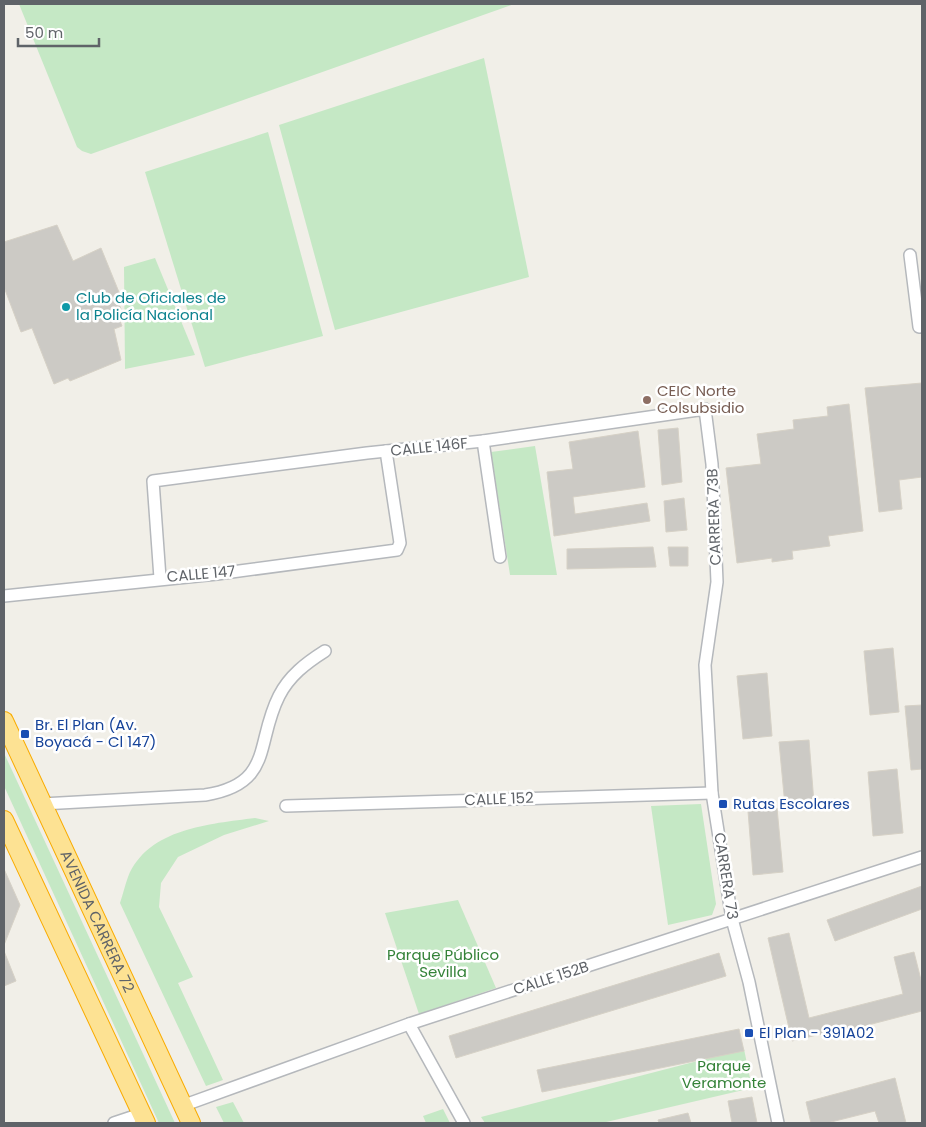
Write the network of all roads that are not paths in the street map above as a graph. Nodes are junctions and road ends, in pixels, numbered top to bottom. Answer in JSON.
{"nodes":[{"id":1,"x":910,"y":255,"type":"dead end"},
{"id":2,"x":921,"y":326,"type":"edge"},
{"id":3,"x":704,"y":409,"type":"joint"},
{"id":4,"x":483,"y":441,"type":"junction"},
{"id":5,"x":386,"y":451,"type":"junction"},
{"id":6,"x":500,"y":557,"type":"dead end"},
{"id":7,"x":160,"y":578,"type":"junction"},
{"id":8,"x":4,"y":596,"type":"edge"},
{"id":9,"x":711,"y":625,"type":"joint"},
{"id":10,"x":325,"y":651,"type":"dead end"},
{"id":11,"x":4,"y":720,"type":"edge"},
{"id":12,"x":712,"y":793,"type":"junction"},
{"id":13,"x":42,"y":804,"type":"junction"},
{"id":14,"x":286,"y":806,"type":"dead end"},
{"id":15,"x":4,"y":820,"type":"edge"},
{"id":16,"x":922,"y":857,"type":"edge"},
{"id":17,"x":732,"y":919,"type":"junction"},
{"id":18,"x":409,"y":1024,"type":"junction"},
{"id":19,"x":182,"y":1106,"type":"junction"},
{"id":20,"x":143,"y":1118,"type":"edge"},
{"id":21,"x":114,"y":1123,"type":"edge"},
{"id":22,"x":191,"y":1123,"type":"edge"},
{"id":23,"x":464,"y":1123,"type":"edge"},
{"id":24,"x":778,"y":1123,"type":"edge"}],
"edges":[{"from":1,"to":2,"type":"street"},
{"from":3,"to":4,"type":"street","name":"CALLE 146F"},
{"from":3,"to":9,"type":"street","name":"CARRERA 73B"},
{"from":4,"to":5,"type":"street","name":"CALLE 146F"},
{"from":4,"to":6,"type":"street"},
{"from":5,"to":7,"type":"street","name":"CALLE 146F"},
{"from":5,"to":7,"type":"street","name":"CALLE 147"},
{"from":7,"to":8,"type":"street","name":"CALLE 147"},
{"from":9,"to":12,"type":"street","name":"CARRERA 73"},
{"from":10,"to":13,"type":"street"},
{"from":11,"to":13,"type":"highway","name":"AVENIDA CARRERA 72"},
{"from":12,"to":14,"type":"street","name":"CALLE 152"},
{"from":12,"to":17,"type":"street","name":"CARRERA 73"},
{"from":13,"to":19,"type":"highway","name":"AVENIDA CARRERA 72"},
{"from":15,"to":20,"type":"highway"},
{"from":16,"to":17,"type":"street","name":"CALLE 152B"},
{"from":17,"to":18,"type":"street","name":"CALLE 152B"},
{"from":17,"to":24,"type":"street","name":"CARRERA 73"},
{"from":18,"to":19,"type":"street","name":"CALLE 152B"},
{"from":18,"to":23,"type":"street"},
{"from":19,"to":22,"type":"highway","name":"AVENIDA CARRERA 72"},
{"from":20,"to":21,"type":"street"}]}
